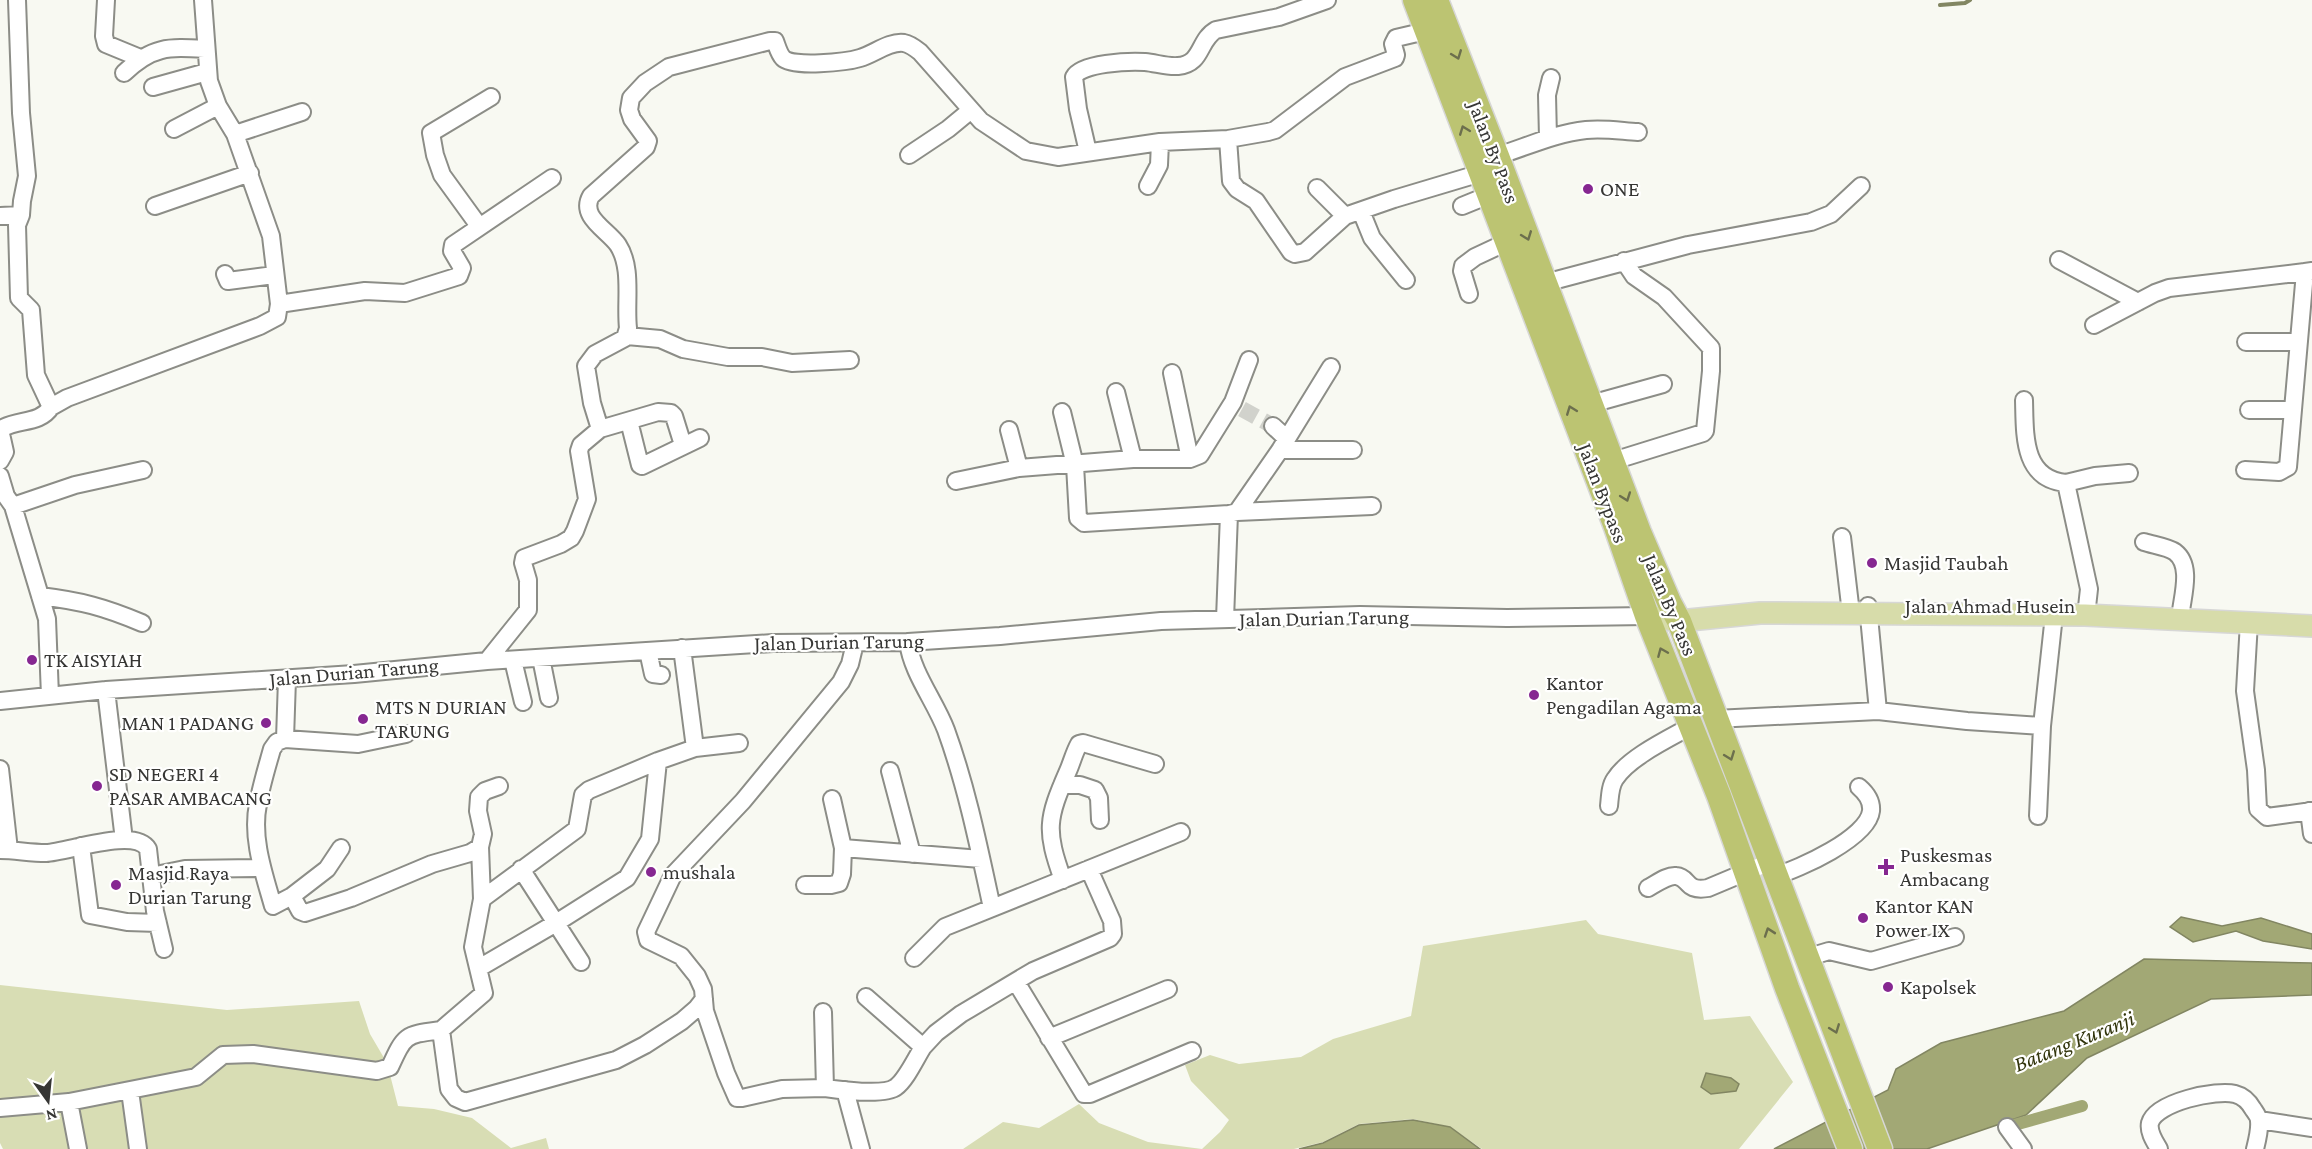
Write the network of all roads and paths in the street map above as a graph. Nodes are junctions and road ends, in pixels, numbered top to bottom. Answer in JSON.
{"nodes":[{"id":1,"x":17,"y":0,"type":"edge"},
{"id":2,"x":106,"y":0,"type":"edge"},
{"id":3,"x":203,"y":0,"type":"edge"},
{"id":4,"x":1327,"y":0,"type":"edge"},
{"id":5,"x":1415,"y":0,"type":"edge"},
{"id":6,"x":1436,"y":0,"type":"edge"},
{"id":7,"x":1426,"y":31,"type":"junction"},
{"id":8,"x":205,"y":49,"type":"junction"},
{"id":9,"x":140,"y":58,"type":"junction"},
{"id":10,"x":207,"y":72,"type":"junction"},
{"id":11,"x":124,"y":74,"type":"dead end"},
{"id":12,"x":1551,"y":78,"type":"dead end"},
{"id":13,"x":153,"y":87,"type":"dead end"},
{"id":14,"x":491,"y":97,"type":"dead end"},
{"id":15,"x":218,"y":106,"type":"junction"},
{"id":16,"x":971,"y":110,"type":"junction"},
{"id":17,"x":302,"y":112,"type":"dead end"},
{"id":18,"x":174,"y":129,"type":"dead end"},
{"id":19,"x":1638,"y":132,"type":"dead end"},
{"id":20,"x":235,"y":134,"type":"junction"},
{"id":21,"x":1548,"y":138,"type":"junction"},
{"id":22,"x":1228,"y":139,"type":"junction"},
{"id":23,"x":1160,"y":142,"type":"junction"},
{"id":24,"x":1088,"y":152,"type":"junction"},
{"id":25,"x":909,"y":155,"type":"dead end"},
{"id":26,"x":250,"y":173,"type":"junction"},
{"id":27,"x":1489,"y":175,"type":"junction"},
{"id":28,"x":552,"y":178,"type":"dead end"},
{"id":29,"x":1148,"y":186,"type":"dead end"},
{"id":30,"x":1861,"y":186,"type":"dead end"},
{"id":31,"x":1317,"y":188,"type":"dead end"},
{"id":32,"x":155,"y":206,"type":"dead end"},
{"id":33,"x":1462,"y":206,"type":"dead end"},
{"id":34,"x":1353,"y":214,"type":"junction"},
{"id":35,"x":21,"y":215,"type":"junction"},
{"id":36,"x":0,"y":216,"type":"edge"},
{"id":37,"x":478,"y":226,"type":"junction"},
{"id":38,"x":1507,"y":242,"type":"junction"},
{"id":39,"x":2059,"y":260,"type":"dead end"},
{"id":40,"x":1624,"y":261,"type":"junction"},
{"id":41,"x":2308,"y":272,"type":"edge"},
{"id":42,"x":225,"y":274,"type":"dead end"},
{"id":43,"x":274,"y":275,"type":"junction"},
{"id":44,"x":1536,"y":279,"type":"junction"},
{"id":45,"x":1406,"y":280,"type":"dead end"},
{"id":46,"x":1469,"y":294,"type":"dead end"},
{"id":47,"x":2138,"y":302,"type":"junction"},
{"id":48,"x":279,"y":304,"type":"junction"},
{"id":49,"x":2094,"y":325,"type":"dead end"},
{"id":50,"x":627,"y":336,"type":"junction"},
{"id":51,"x":2246,"y":342,"type":"dead end"},
{"id":52,"x":2299,"y":342,"type":"junction"},
{"id":53,"x":850,"y":360,"type":"dead end"},
{"id":54,"x":1249,"y":360,"type":"dead end"},
{"id":55,"x":1331,"y":367,"type":"dead end"},
{"id":56,"x":1172,"y":373,"type":"dead end"},
{"id":57,"x":1663,"y":384,"type":"dead end"},
{"id":58,"x":1116,"y":392,"type":"dead end"},
{"id":59,"x":2024,"y":400,"type":"dead end"},
{"id":60,"x":49,"y":404,"type":"junction"},
{"id":61,"x":1591,"y":404,"type":"junction"},
{"id":62,"x":2249,"y":410,"type":"dead end"},
{"id":63,"x":2293,"y":411,"type":"junction"},
{"id":64,"x":1062,"y":412,"type":"dead end"},
{"id":65,"x":628,"y":421,"type":"junction"},
{"id":66,"x":1273,"y":426,"type":"tunnel mouth"},
{"id":67,"x":600,"y":429,"type":"junction"},
{"id":68,"x":1009,"y":430,"type":"dead end"},
{"id":69,"x":700,"y":438,"type":"dead end"},
{"id":70,"x":1283,"y":444,"type":"junction"},
{"id":71,"x":683,"y":445,"type":"junction"},
{"id":72,"x":1353,"y":450,"type":"dead end"},
{"id":73,"x":1133,"y":459,"type":"junction"},
{"id":74,"x":1190,"y":459,"type":"junction"},
{"id":75,"x":0,"y":461,"type":"edge"},
{"id":76,"x":1613,"y":461,"type":"junction"},
{"id":77,"x":1075,"y":465,"type":"junction"},
{"id":78,"x":1019,"y":468,"type":"junction"},
{"id":79,"x":142,"y":470,"type":"dead end"},
{"id":80,"x":2245,"y":470,"type":"dead end"},
{"id":81,"x":2129,"y":473,"type":"dead end"},
{"id":82,"x":0,"y":476,"type":"edge"},
{"id":83,"x":956,"y":481,"type":"dead end"},
{"id":84,"x":2066,"y":483,"type":"junction"},
{"id":85,"x":13,"y":506,"type":"junction"},
{"id":86,"x":1372,"y":506,"type":"dead end"},
{"id":87,"x":1233,"y":513,"type":"junction"},
{"id":88,"x":1842,"y":537,"type":"dead end"},
{"id":89,"x":2144,"y":542,"type":"dead end"},
{"id":90,"x":40,"y":596,"type":"junction"},
{"id":91,"x":2087,"y":607,"type":"junction"},
{"id":92,"x":1862,"y":608,"type":"junction"},
{"id":93,"x":2181,"y":611,"type":"junction"},
{"id":94,"x":1674,"y":612,"type":"junction"},
{"id":95,"x":2054,"y":615,"type":"junction"},
{"id":96,"x":1647,"y":616,"type":"junction"},
{"id":97,"x":2312,"y":616,"type":"edge"},
{"id":98,"x":1225,"y":619,"type":"junction"},
{"id":99,"x":2249,"y":622,"type":"junction"},
{"id":100,"x":142,"y":623,"type":"dead end"},
{"id":101,"x":2312,"y":626,"type":"edge"},
{"id":102,"x":908,"y":642,"type":"junction"},
{"id":103,"x":855,"y":643,"type":"junction"},
{"id":104,"x":682,"y":648,"type":"junction"},
{"id":105,"x":648,"y":651,"type":"junction"},
{"id":106,"x":541,"y":658,"type":"junction"},
{"id":107,"x":513,"y":660,"type":"junction"},
{"id":108,"x":487,"y":661,"type":"junction"},
{"id":109,"x":661,"y":675,"type":"dead end"},
{"id":110,"x":287,"y":679,"type":"junction"},
{"id":111,"x":106,"y":690,"type":"junction"},
{"id":112,"x":50,"y":696,"type":"junction"},
{"id":113,"x":549,"y":698,"type":"dead end"},
{"id":114,"x":0,"y":701,"type":"edge"},
{"id":115,"x":524,"y":702,"type":"dead end"},
{"id":116,"x":1878,"y":711,"type":"junction"},
{"id":117,"x":1704,"y":722,"type":"junction"},
{"id":118,"x":2042,"y":726,"type":"junction"},
{"id":119,"x":406,"y":734,"type":"dead end"},
{"id":120,"x":285,"y":739,"type":"junction"},
{"id":121,"x":739,"y":743,"type":"dead end"},
{"id":122,"x":694,"y":748,"type":"junction"},
{"id":123,"x":658,"y":761,"type":"junction"},
{"id":124,"x":1155,"y":764,"type":"dead end"},
{"id":125,"x":0,"y":769,"type":"edge"},
{"id":126,"x":890,"y":771,"type":"dead end"},
{"id":127,"x":1062,"y":785,"type":"junction"},
{"id":128,"x":499,"y":786,"type":"dead end"},
{"id":129,"x":1858,"y":787,"type":"dead end"},
{"id":130,"x":832,"y":799,"type":"dead end"},
{"id":131,"x":1609,"y":806,"type":"dead end"},
{"id":132,"x":2310,"y":811,"type":"edge"},
{"id":133,"x":2038,"y":816,"type":"dead end"},
{"id":134,"x":1100,"y":820,"type":"dead end"},
{"id":135,"x":1181,"y":832,"type":"dead end"},
{"id":136,"x":2312,"y":834,"type":"edge"},
{"id":137,"x":124,"y":840,"type":"junction"},
{"id":138,"x":81,"y":846,"type":"junction"},
{"id":139,"x":480,"y":847,"type":"junction"},
{"id":140,"x":340,"y":848,"type":"dead end"},
{"id":141,"x":843,"y":848,"type":"junction"},
{"id":142,"x":5,"y":850,"type":"edge"},
{"id":143,"x":912,"y":854,"type":"junction"},
{"id":144,"x":981,"y":860,"type":"junction"},
{"id":145,"x":262,"y":868,"type":"junction"},
{"id":146,"x":521,"y":869,"type":"junction"},
{"id":147,"x":1089,"y":869,"type":"junction"},
{"id":148,"x":1773,"y":869,"type":"junction"},
{"id":149,"x":1747,"y":872,"type":"junction"},
{"id":150,"x":151,"y":876,"type":"junction"},
{"id":151,"x":1063,"y":880,"type":"junction"},
{"id":152,"x":805,"y":885,"type":"dead end"},
{"id":153,"x":1648,"y":888,"type":"dead end"},
{"id":154,"x":292,"y":896,"type":"junction"},
{"id":155,"x":482,"y":899,"type":"junction"},
{"id":156,"x":992,"y":908,"type":"junction"},
{"id":157,"x":158,"y":922,"type":"junction"},
{"id":158,"x":556,"y":923,"type":"junction"},
{"id":159,"x":1955,"y":937,"type":"dead end"},
{"id":160,"x":164,"y":949,"type":"dead end"},
{"id":161,"x":914,"y":958,"type":"dead end"},
{"id":162,"x":580,"y":962,"type":"dead end"},
{"id":163,"x":1811,"y":966,"type":"junction"},
{"id":164,"x":479,"y":968,"type":"junction"},
{"id":165,"x":1016,"y":981,"type":"junction"},
{"id":166,"x":1168,"y":989,"type":"dead end"},
{"id":167,"x":866,"y":997,"type":"dead end"},
{"id":168,"x":704,"y":999,"type":"junction"},
{"id":169,"x":823,"y":1012,"type":"dead end"},
{"id":170,"x":441,"y":1030,"type":"junction"},
{"id":171,"x":1049,"y":1038,"type":"junction"},
{"id":172,"x":923,"y":1047,"type":"junction"},
{"id":173,"x":1192,"y":1051,"type":"dead end"},
{"id":174,"x":825,"y":1088,"type":"junction"},
{"id":175,"x":845,"y":1090,"type":"junction"},
{"id":176,"x":130,"y":1091,"type":"junction"},
{"id":177,"x":69,"y":1102,"type":"junction"},
{"id":178,"x":0,"y":1108,"type":"edge"},
{"id":179,"x":2259,"y":1120,"type":"junction"},
{"id":180,"x":2007,"y":1127,"type":"dead end"},
{"id":181,"x":2312,"y":1128,"type":"edge"},
{"id":182,"x":78,"y":1149,"type":"edge"},
{"id":183,"x":138,"y":1149,"type":"edge"},
{"id":184,"x":861,"y":1149,"type":"edge"},
{"id":185,"x":1850,"y":1149,"type":"edge"},
{"id":186,"x":1880,"y":1149,"type":"edge"},
{"id":187,"x":2023,"y":1149,"type":"edge"},
{"id":188,"x":2159,"y":1149,"type":"edge"},
{"id":189,"x":2255,"y":1149,"type":"edge"}],
"edges":[{"from":1,"to":35,"type":"street"},
{"from":2,"to":9,"type":"street"},
{"from":3,"to":8,"type":"street"},
{"from":4,"to":24,"type":"street"},
{"from":5,"to":7,"type":"highway","name":"Jalan Bypass"},
{"from":6,"to":27,"type":"highway","name":"Jalan By Pass","one_way":true},
{"from":7,"to":22,"type":"street"},
{"from":27,"to":7,"type":"highway","name":"Jalan Bypass","one_way":true},
{"from":8,"to":9,"type":"street"},
{"from":8,"to":10,"type":"street"},
{"from":9,"to":11,"type":"street"},
{"from":10,"to":13,"type":"street"},
{"from":10,"to":15,"type":"street"},
{"from":12,"to":21,"type":"street"},
{"from":14,"to":37,"type":"street"},
{"from":15,"to":18,"type":"street"},
{"from":15,"to":20,"type":"street"},
{"from":16,"to":24,"type":"street"},
{"from":16,"to":25,"type":"street"},
{"from":16,"to":50,"type":"street"},
{"from":17,"to":20,"type":"street"},
{"from":19,"to":21,"type":"street"},
{"from":20,"to":26,"type":"street"},
{"from":21,"to":27,"type":"street"},
{"from":22,"to":23,"type":"street"},
{"from":22,"to":34,"type":"street"},
{"from":23,"to":24,"type":"street"},
{"from":23,"to":29,"type":"street"},
{"from":26,"to":32,"type":"street"},
{"from":26,"to":43,"type":"street"},
{"from":27,"to":33,"type":"street"},
{"from":27,"to":34,"type":"street"},
{"from":27,"to":38,"type":"highway","name":"Jalan Bypass"},
{"from":27,"to":44,"type":"highway","name":"Jalan By Pass","one_way":true},
{"from":28,"to":37,"type":"street"},
{"from":30,"to":40,"type":"street"},
{"from":31,"to":34,"type":"street"},
{"from":34,"to":45,"type":"street"},
{"from":35,"to":36,"type":"street"},
{"from":35,"to":60,"type":"street"},
{"from":37,"to":48,"type":"street"},
{"from":38,"to":44,"type":"highway","name":"Jalan Bypass"},
{"from":38,"to":46,"type":"street"},
{"from":39,"to":47,"type":"street"},
{"from":40,"to":44,"type":"street"},
{"from":40,"to":76,"type":"street"},
{"from":41,"to":47,"type":"street"},
{"from":41,"to":52,"type":"street"},
{"from":42,"to":43,"type":"street"},
{"from":43,"to":48,"type":"street"},
{"from":44,"to":61,"type":"highway","name":"Jalan By Pass"},
{"from":96,"to":44,"type":"highway","name":"Jalan Bypass","one_way":true},
{"from":47,"to":49,"type":"street"},
{"from":48,"to":60,"type":"street"},
{"from":50,"to":53,"type":"street"},
{"from":50,"to":67,"type":"street"},
{"from":51,"to":52,"type":"street"},
{"from":52,"to":63,"type":"street"},
{"from":54,"to":74,"type":"street"},
{"from":55,"to":70,"type":"street"},
{"from":56,"to":74,"type":"street"},
{"from":57,"to":61,"type":"street"},
{"from":58,"to":73,"type":"street"},
{"from":59,"to":84,"type":"street"},
{"from":60,"to":75,"type":"street"},
{"from":61,"to":76,"type":"highway","name":"Jalan By Pass"},
{"from":62,"to":63,"type":"street"},
{"from":63,"to":80,"type":"street"},
{"from":64,"to":77,"type":"street"},
{"from":65,"to":67,"type":"street"},
{"from":65,"to":71,"type":"street"},
{"from":65,"to":71,"type":"street"},
{"from":66,"to":70,"type":"street"},
{"from":67,"to":108,"type":"street"},
{"from":68,"to":78,"type":"street"},
{"from":69,"to":71,"type":"street"},
{"from":70,"to":72,"type":"street"},
{"from":70,"to":87,"type":"street"},
{"from":73,"to":74,"type":"street"},
{"from":73,"to":77,"type":"street"},
{"from":76,"to":94,"type":"highway","name":"Jalan By Pass","one_way":true},
{"from":77,"to":78,"type":"street"},
{"from":77,"to":87,"type":"street"},
{"from":78,"to":83,"type":"street"},
{"from":79,"to":85,"type":"street"},
{"from":81,"to":84,"type":"street"},
{"from":82,"to":85,"type":"street"},
{"from":84,"to":91,"type":"street"},
{"from":85,"to":90,"type":"street"},
{"from":86,"to":87,"type":"street"},
{"from":87,"to":98,"type":"street"},
{"from":88,"to":92,"type":"street"},
{"from":89,"to":93,"type":"street"},
{"from":90,"to":100,"type":"street"},
{"from":90,"to":112,"type":"street"},
{"from":91,"to":92,"type":"main road","name":"Jalan Ahmad Husein"},
{"from":91,"to":93,"type":"main road","name":"Jalan Ahmad Husein"},
{"from":92,"to":94,"type":"main road","name":"Jalan Ahmad Husein"},
{"from":92,"to":95,"type":"main road","name":"Jalan Ahmad Husein"},
{"from":92,"to":116,"type":"street"},
{"from":93,"to":97,"type":"main road","name":"Jalan Ahmad Husein"},
{"from":94,"to":96,"type":"main road","name":"Jalan Durian Tarung"},
{"from":94,"to":117,"type":"highway","name":"Jalan By Pass"},
{"from":95,"to":99,"type":"main road","name":"Jalan Ahmad Husein"},
{"from":95,"to":118,"type":"street"},
{"from":96,"to":98,"type":"street","name":"Jalan Durian Tarung"},
{"from":117,"to":96,"type":"highway","name":"Jalan Bypass","one_way":true},
{"from":98,"to":102,"type":"street","name":"Jalan Durian Tarung"},
{"from":99,"to":101,"type":"main road","name":"Jalan Ahmad Husein"},
{"from":99,"to":132,"type":"street"},
{"from":102,"to":103,"type":"street","name":"Jalan Durian Tarung"},
{"from":102,"to":144,"type":"street"},
{"from":103,"to":104,"type":"street","name":"Jalan Durian Tarung"},
{"from":103,"to":168,"type":"street"},
{"from":104,"to":105,"type":"street","name":"Jalan Durian Tarung"},
{"from":104,"to":122,"type":"street"},
{"from":105,"to":106,"type":"street","name":"Jalan Durian Tarung"},
{"from":105,"to":109,"type":"street"},
{"from":106,"to":107,"type":"street","name":"Jalan Durian Tarung"},
{"from":106,"to":113,"type":"street"},
{"from":107,"to":108,"type":"street","name":"Jalan Durian Tarung"},
{"from":107,"to":115,"type":"street"},
{"from":108,"to":110,"type":"street","name":"Jalan Durian Tarung"},
{"from":110,"to":111,"type":"street","name":"Jalan Durian Tarung"},
{"from":110,"to":120,"type":"street"},
{"from":111,"to":112,"type":"street","name":"Jalan Durian Tarung"},
{"from":111,"to":137,"type":"street"},
{"from":112,"to":114,"type":"street","name":"Jalan Durian Tarung"},
{"from":116,"to":117,"type":"street"},
{"from":116,"to":118,"type":"street"},
{"from":117,"to":131,"type":"street"},
{"from":117,"to":148,"type":"highway","name":"Jalan By Pass","one_way":true},
{"from":117,"to":149,"type":"highway","name":"Jalan Bypass"},
{"from":118,"to":133,"type":"street"},
{"from":119,"to":120,"type":"street"},
{"from":120,"to":145,"type":"street"},
{"from":121,"to":122,"type":"street"},
{"from":122,"to":123,"type":"street"},
{"from":123,"to":146,"type":"street"},
{"from":123,"to":158,"type":"street"},
{"from":124,"to":127,"type":"street"},
{"from":125,"to":142,"type":"street"},
{"from":126,"to":143,"type":"street"},
{"from":127,"to":134,"type":"street"},
{"from":127,"to":151,"type":"street"},
{"from":128,"to":139,"type":"street"},
{"from":129,"to":148,"type":"street"},
{"from":130,"to":141,"type":"street"},
{"from":132,"to":136,"type":"street"},
{"from":135,"to":147,"type":"street"},
{"from":137,"to":138,"type":"street"},
{"from":137,"to":150,"type":"street"},
{"from":138,"to":142,"type":"street"},
{"from":138,"to":157,"type":"street"},
{"from":139,"to":154,"type":"street"},
{"from":139,"to":155,"type":"street"},
{"from":140,"to":154,"type":"street"},
{"from":141,"to":143,"type":"street"},
{"from":141,"to":152,"type":"street"},
{"from":143,"to":144,"type":"street"},
{"from":144,"to":156,"type":"street"},
{"from":145,"to":150,"type":"street"},
{"from":145,"to":154,"type":"street"},
{"from":146,"to":155,"type":"street"},
{"from":146,"to":158,"type":"street"},
{"from":147,"to":151,"type":"street"},
{"from":147,"to":165,"type":"street"},
{"from":148,"to":149,"type":"street"},
{"from":148,"to":163,"type":"highway","name":"Jalan By Pass"},
{"from":149,"to":153,"type":"street"},
{"from":185,"to":149,"type":"highway","name":"Jalan Bypass","one_way":true},
{"from":150,"to":157,"type":"street"},
{"from":151,"to":156,"type":"street"},
{"from":155,"to":164,"type":"street"},
{"from":156,"to":161,"type":"street"},
{"from":157,"to":160,"type":"street"},
{"from":158,"to":162,"type":"street"},
{"from":158,"to":164,"type":"street"},
{"from":159,"to":163,"type":"street"},
{"from":163,"to":186,"type":"highway","name":"Jalan By Pass","one_way":true},
{"from":164,"to":170,"type":"street"},
{"from":165,"to":171,"type":"street"},
{"from":165,"to":172,"type":"street"},
{"from":166,"to":171,"type":"street"},
{"from":167,"to":172,"type":"street"},
{"from":168,"to":170,"type":"street"},
{"from":168,"to":174,"type":"street"},
{"from":169,"to":174,"type":"street"},
{"from":170,"to":176,"type":"street"},
{"from":171,"to":173,"type":"street"},
{"from":172,"to":175,"type":"street"},
{"from":174,"to":175,"type":"street"},
{"from":175,"to":184,"type":"street"},
{"from":176,"to":177,"type":"street"},
{"from":176,"to":183,"type":"street"},
{"from":177,"to":178,"type":"street"},
{"from":177,"to":182,"type":"street"},
{"from":179,"to":181,"type":"street"},
{"from":179,"to":188,"type":"street"},
{"from":179,"to":189,"type":"street"},
{"from":180,"to":187,"type":"street"}]}
